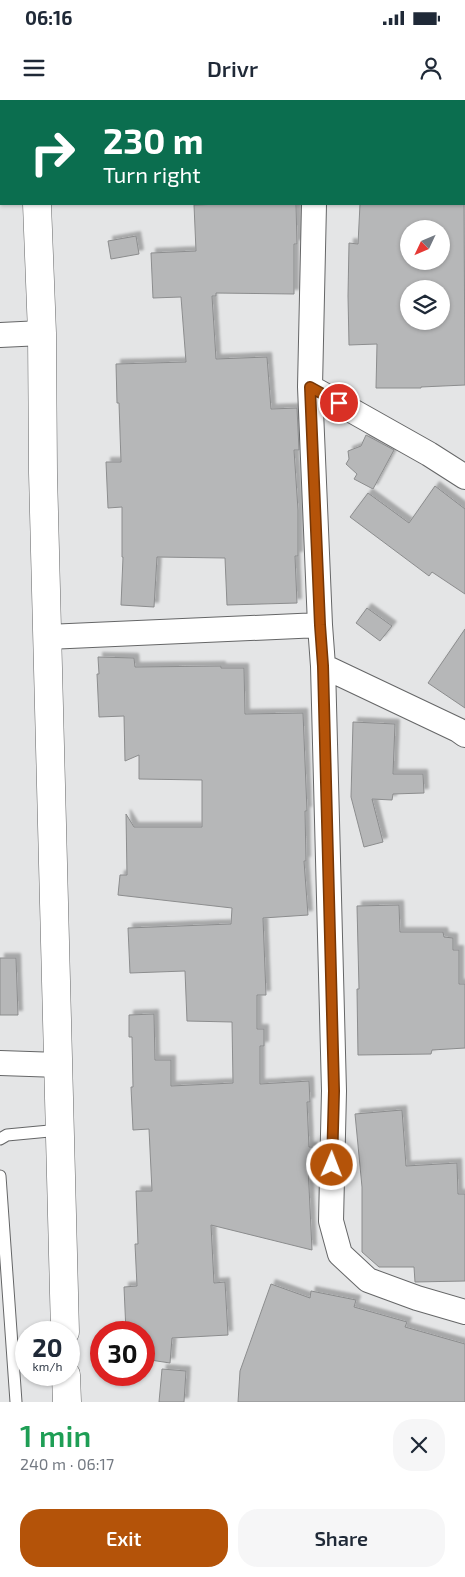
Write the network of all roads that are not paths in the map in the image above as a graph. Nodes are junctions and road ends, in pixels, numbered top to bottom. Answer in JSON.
{"nodes":[{"id":1,"x":36,"y":205,"type":"edge"},
{"id":2,"x":314,"y":205,"type":"edge"},
{"id":3,"x":42,"y":333,"type":"junction"},
{"id":4,"x":0,"y":336,"type":"edge"},
{"id":5,"x":310,"y":387,"type":"junction"},
{"id":6,"x":465,"y":477,"type":"edge"},
{"id":7,"x":320,"y":625,"type":"junction"},
{"id":8,"x":47,"y":638,"type":"junction"},
{"id":9,"x":323,"y":666,"type":"junction"},
{"id":10,"x":465,"y":735,"type":"edge"},
{"id":11,"x":0,"y":1064,"type":"edge"},
{"id":12,"x":58,"y":1065,"type":"junction"},
{"id":13,"x":61,"y":1130,"type":"junction"},
{"id":14,"x":0,"y":1139,"type":"edge"},
{"id":15,"x":0,"y":1176,"type":"edge"},
{"id":16,"x":465,"y":1312,"type":"edge"},
{"id":17,"x":65,"y":1321,"type":"edge"},
{"id":18,"x":66,"y":1386,"type":"edge"},
{"id":19,"x":16,"y":1402,"type":"edge"},
{"id":20,"x":66,"y":1402,"type":"edge"}],
"edges":[{"from":1,"to":3,"type":"main road"},
{"from":2,"to":5,"type":"street"},
{"from":3,"to":4,"type":"street"},
{"from":3,"to":8,"type":"main road"},
{"from":5,"to":6,"type":"street"},
{"from":5,"to":7,"type":"street"},
{"from":7,"to":8,"type":"street"},
{"from":7,"to":9,"type":"street"},
{"from":8,"to":12,"type":"main road"},
{"from":9,"to":10,"type":"street"},
{"from":9,"to":16,"type":"street"},
{"from":11,"to":12,"type":"street"},
{"from":12,"to":13,"type":"main road"},
{"from":13,"to":14,"type":"lane"},
{"from":13,"to":17,"type":"main road"},
{"from":15,"to":19,"type":"lane"},
{"from":18,"to":20,"type":"main road"}]}
